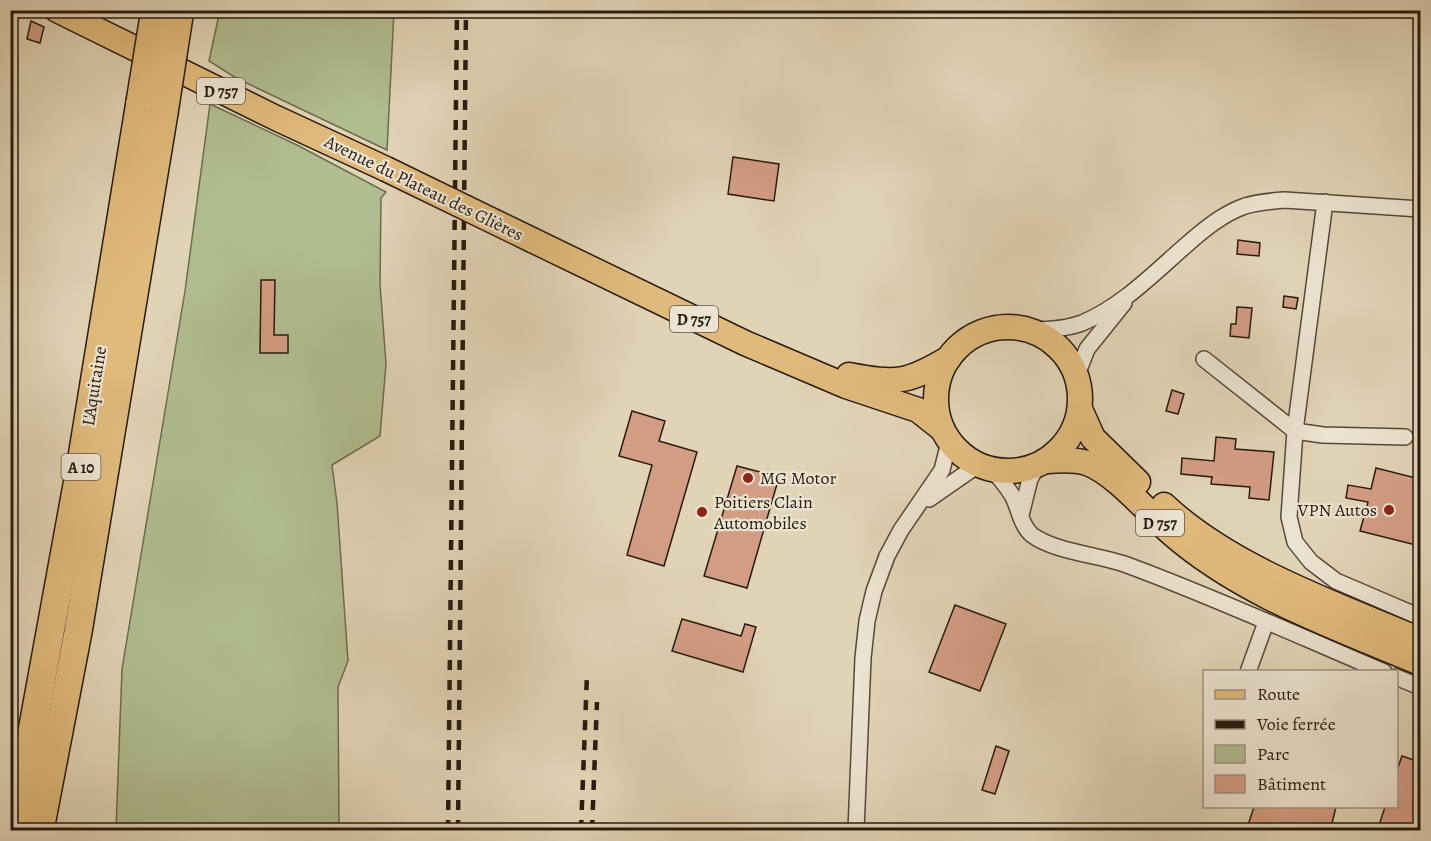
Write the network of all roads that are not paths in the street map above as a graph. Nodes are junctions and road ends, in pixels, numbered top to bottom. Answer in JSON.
{"nodes":[{"id":1,"x":57,"y":10,"type":"edge"},
{"id":2,"x":171,"y":12,"type":"edge"},
{"id":3,"x":152,"y":107,"type":"junction"},
{"id":4,"x":1325,"y":202,"type":"junction"},
{"id":5,"x":1420,"y":209,"type":"edge"},
{"id":6,"x":1133,"y":292,"type":"junction"},
{"id":7,"x":1032,"y":330,"type":"junction"},
{"id":8,"x":949,"y":358,"type":"junction"},
{"id":9,"x":1204,"y":359,"type":"dead end"},
{"id":10,"x":793,"y":362,"type":"junction"},
{"id":11,"x":1077,"y":375,"type":"junction"},
{"id":12,"x":1080,"y":409,"type":"junction"},
{"id":13,"x":1295,"y":431,"type":"junction"},
{"id":14,"x":946,"y":435,"type":"junction"},
{"id":15,"x":1406,"y":437,"type":"dead end"},
{"id":16,"x":1043,"y":463,"type":"junction"},
{"id":17,"x":985,"y":468,"type":"junction"},
{"id":18,"x":917,"y":508,"type":"junction"},
{"id":19,"x":1021,"y":515,"type":"junction"},
{"id":20,"x":1274,"y":588,"type":"junction"},
{"id":21,"x":1420,"y":617,"type":"edge"},
{"id":22,"x":1266,"y":622,"type":"junction"},
{"id":23,"x":1420,"y":640,"type":"edge"},
{"id":24,"x":1420,"y":663,"type":"edge"},
{"id":25,"x":1249,"y":670,"type":"edge"},
{"id":26,"x":1379,"y":670,"type":"edge"},
{"id":27,"x":1398,"y":678,"type":"edge"},
{"id":28,"x":1420,"y":687,"type":"edge"},
{"id":29,"x":14,"y":831,"type":"edge"},
{"id":30,"x":40,"y":831,"type":"edge"},
{"id":31,"x":856,"y":831,"type":"edge"}],
"edges":[{"from":1,"to":10,"type":"main road","name":"Avenue du Plateau des Glières","number":"D 757","bridge":true},
{"from":2,"to":3,"type":"highway","name":"L'Aquitaine","number":"A 10","bridge":true},
{"from":3,"to":29,"type":"highway","name":"L'Aquitaine","number":"A 10"},
{"from":3,"to":30,"type":"highway","name":"L'Aquitaine","number":"A 10"},
{"from":4,"to":5,"type":"street"},
{"from":4,"to":6,"type":"street"},
{"from":4,"to":13,"type":"street"},
{"from":6,"to":7,"type":"street"},
{"from":6,"to":11,"type":"street"},
{"from":7,"to":8,"type":"main road"},
{"from":7,"to":11,"type":"main road"},
{"from":8,"to":10,"type":"main road","name":"Avenue du Plateau des Glières","number":"D 757"},
{"from":8,"to":14,"type":"main road"},
{"from":9,"to":13,"type":"street"},
{"from":10,"to":14,"type":"main road","name":"Avenue du Plateau des Glières","number":"D 757"},
{"from":11,"to":12,"type":"main road"},
{"from":12,"to":16,"type":"main road"},
{"from":12,"to":20,"type":"main road","number":"D 757"},
{"from":13,"to":15,"type":"street"},
{"from":13,"to":21,"type":"street"},
{"from":14,"to":17,"type":"main road"},
{"from":14,"to":18,"type":"street"},
{"from":16,"to":17,"type":"main road"},
{"from":16,"to":19,"type":"street"},
{"from":16,"to":20,"type":"main road","number":"D 757"},
{"from":17,"to":18,"type":"street"},
{"from":17,"to":19,"type":"street"},
{"from":18,"to":31,"type":"street"},
{"from":19,"to":22,"type":"street"},
{"from":20,"to":23,"type":"main road","number":"D 757"},
{"from":20,"to":24,"type":"main road","number":"D 757"},
{"from":22,"to":25,"type":"street"},
{"from":22,"to":26,"type":"street"},
{"from":27,"to":28,"type":"street"}]}
